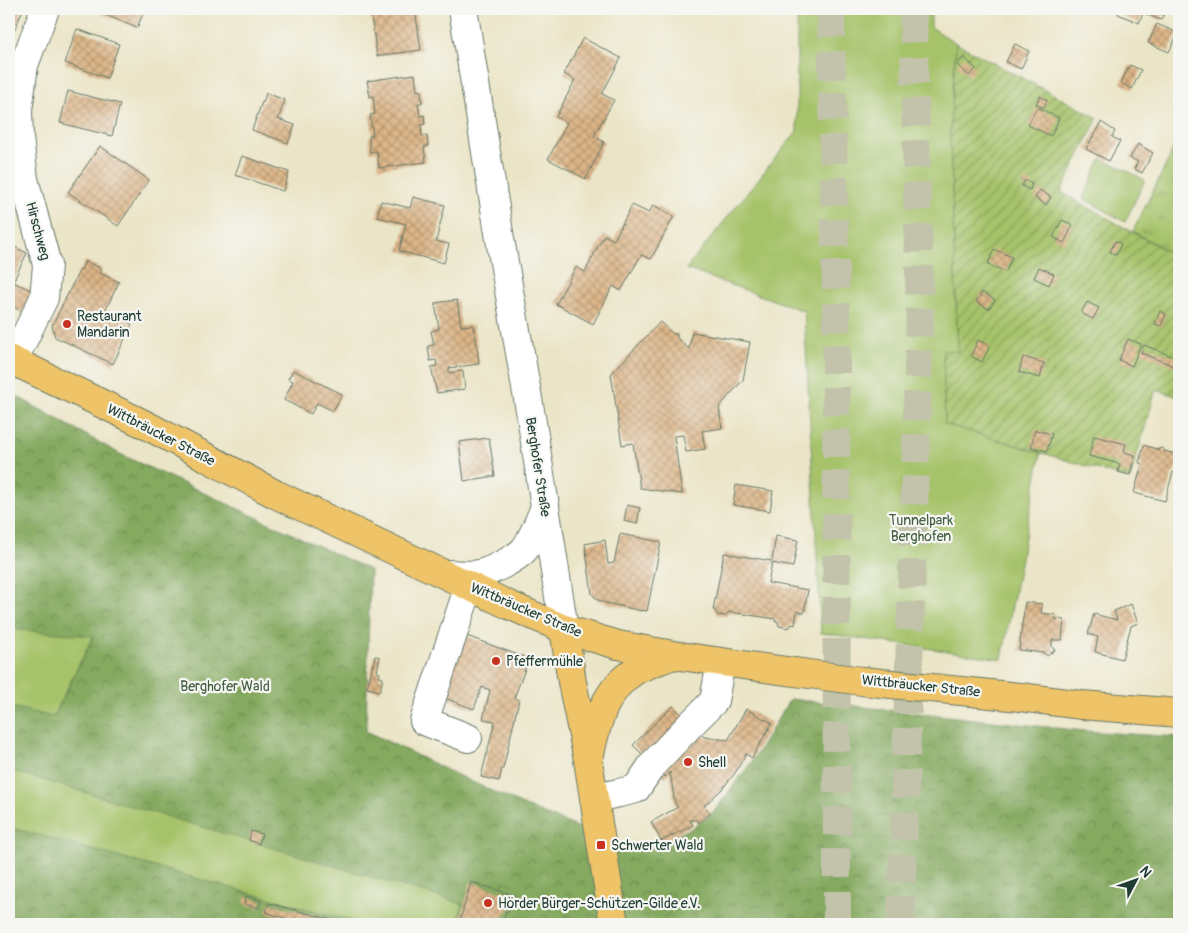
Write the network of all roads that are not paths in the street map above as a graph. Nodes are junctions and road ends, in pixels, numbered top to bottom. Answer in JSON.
{"nodes":[{"id":1,"x":44,"y":9,"type":"edge"},
{"id":2,"x":463,"y":9,"type":"edge"},
{"id":3,"x":14,"y":142,"type":"edge"},
{"id":4,"x":11,"y":360,"type":"edge"},
{"id":5,"x":545,"y":507,"type":"junction"},
{"id":6,"x":458,"y":580,"type":"junction"},
{"id":7,"x":564,"y":629,"type":"junction"},
{"id":8,"x":673,"y":655,"type":"junction"},
{"id":9,"x":721,"y":662,"type":"junction"},
{"id":10,"x":1179,"y":713,"type":"edge"},
{"id":11,"x":468,"y":738,"type":"dead end"},
{"id":12,"x":588,"y":760,"type":"junction"},
{"id":13,"x":594,"y":798,"type":"junction"},
{"id":14,"x":614,"y":924,"type":"edge"}],
"edges":[{"from":1,"to":3,"type":"street","name":"Hirschweg"},
{"from":2,"to":5,"type":"street","name":"Berghofer Straße"},
{"from":3,"to":4,"type":"street","name":"Hirschweg"},
{"from":4,"to":6,"type":"main road","name":"Wittbräucker Straße"},
{"from":5,"to":6,"type":"street"},
{"from":5,"to":7,"type":"street","name":"Berghofer Straße"},
{"from":6,"to":7,"type":"main road","name":"Wittbräucker Straße"},
{"from":6,"to":11,"type":"street"},
{"from":7,"to":8,"type":"main road","name":"Wittbräucker Straße"},
{"from":7,"to":12,"type":"main road","name":"Berghofer Straße"},
{"from":8,"to":9,"type":"main road","name":"Wittbräucker Straße"},
{"from":8,"to":12,"type":"main road"},
{"from":9,"to":10,"type":"main road","name":"Wittbräucker Straße"},
{"from":9,"to":13,"type":"street"},
{"from":12,"to":13,"type":"main road","name":"Berghofer Straße"},
{"from":13,"to":14,"type":"main road","name":"Berghofer Straße"}]}
